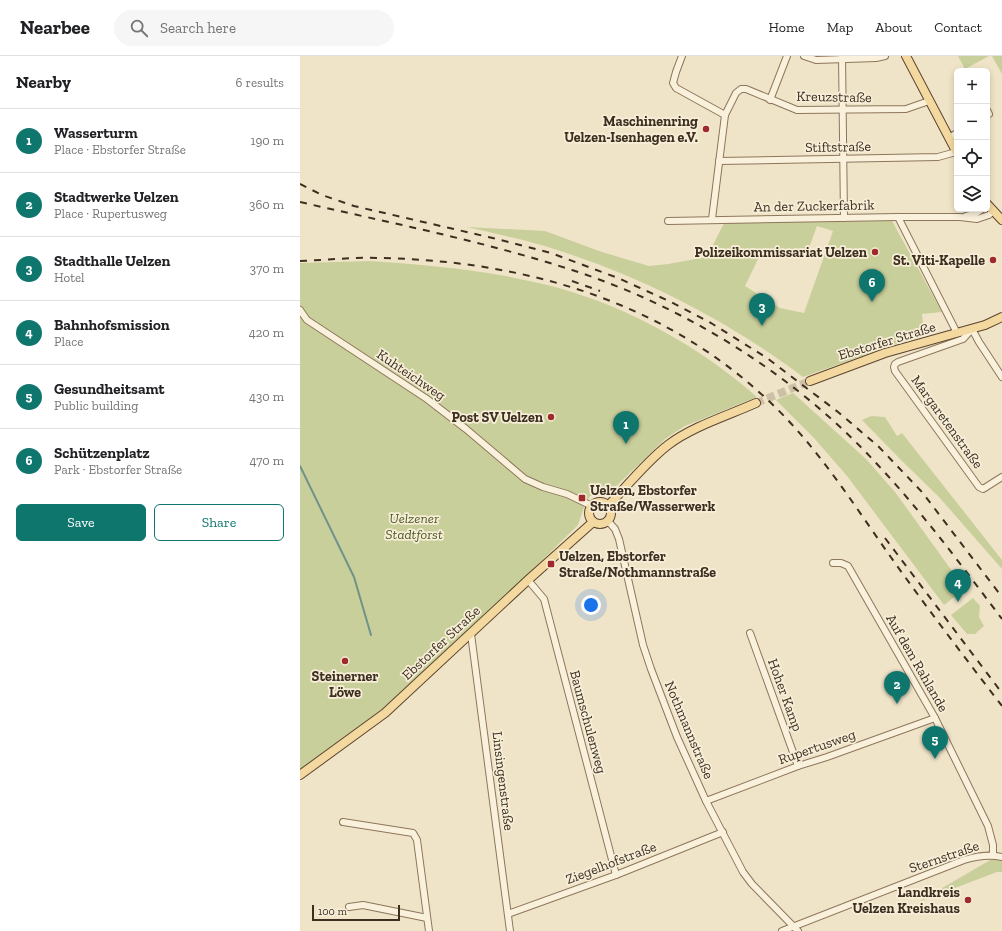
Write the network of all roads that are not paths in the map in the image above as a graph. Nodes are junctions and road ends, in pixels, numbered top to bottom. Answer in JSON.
{"nodes":[{"id":1,"x":682,"y":56,"type":"edge"},
{"id":2,"x":787,"y":56,"type":"edge"},
{"id":3,"x":804,"y":56,"type":"edge"},
{"id":4,"x":885,"y":56,"type":"edge"},
{"id":5,"x":906,"y":56,"type":"edge"},
{"id":6,"x":842,"y":58,"type":"edge"},
{"id":7,"x":770,"y":100,"type":"junction"},
{"id":8,"x":929,"y":101,"type":"junction"},
{"id":9,"x":843,"y":110,"type":"junction"},
{"id":10,"x":725,"y":115,"type":"junction"},
{"id":11,"x":954,"y":135,"type":"edge"},
{"id":12,"x":949,"y":138,"type":"junction"},
{"id":13,"x":954,"y":147,"type":"edge"},
{"id":14,"x":954,"y":153,"type":"edge"},
{"id":15,"x":843,"y":159,"type":"junction"},
{"id":16,"x":719,"y":161,"type":"junction"},
{"id":17,"x":990,"y":209,"type":"edge"},
{"id":18,"x":993,"y":211,"type":"junction"},
{"id":19,"x":978,"y":212,"type":"edge"},
{"id":20,"x":898,"y":217,"type":"junction"},
{"id":21,"x":960,"y":217,"type":"junction"},
{"id":22,"x":844,"y":218,"type":"junction"},
{"id":23,"x":712,"y":219,"type":"junction"},
{"id":24,"x":1002,"y":220,"type":"edge"},
{"id":25,"x":668,"y":221,"type":"dead end"},
{"id":26,"x":300,"y":310,"type":"edge"},
{"id":27,"x":1002,"y":317,"type":"edge"},
{"id":28,"x":972,"y":329,"type":"junction"},
{"id":29,"x":957,"y":333,"type":"junction"},
{"id":30,"x":894,"y":367,"type":"joint"},
{"id":31,"x":1002,"y":377,"type":"edge"},
{"id":32,"x":810,"y":381,"type":"tunnel mouth"},
{"id":33,"x":756,"y":403,"type":"tunnel mouth"},
{"id":34,"x":1002,"y":477,"type":"edge"},
{"id":35,"x":592,"y":506,"type":"junction"},
{"id":36,"x":608,"y":506,"type":"junction"},
{"id":37,"x":608,"y":521,"type":"junction"},
{"id":38,"x":593,"y":522,"type":"junction"},
{"id":39,"x":833,"y":563,"type":"dead end"},
{"id":40,"x":528,"y":580,"type":"junction"},
{"id":41,"x":750,"y":633,"type":"dead end"},
{"id":42,"x":471,"y":634,"type":"junction"},
{"id":43,"x":935,"y":718,"type":"junction"},
{"id":44,"x":798,"y":766,"type":"junction"},
{"id":45,"x":300,"y":775,"type":"edge"},
{"id":46,"x":706,"y":801,"type":"junction"},
{"id":47,"x":343,"y":822,"type":"dead end"},
{"id":48,"x":723,"y":832,"type":"junction"},
{"id":49,"x":993,"y":855,"type":"junction"},
{"id":50,"x":1002,"y":856,"type":"edge"},
{"id":51,"x":616,"y":875,"type":"junction"},
{"id":52,"x":349,"y":907,"type":"dead end"},
{"id":53,"x":508,"y":914,"type":"junction"},
{"id":54,"x":427,"y":918,"type":"junction"},
{"id":55,"x":796,"y":929,"type":"edge"},
{"id":56,"x":428,"y":931,"type":"edge"},
{"id":57,"x":510,"y":931,"type":"edge"},
{"id":58,"x":782,"y":931,"type":"edge"}],
"edges":[{"from":1,"to":10,"type":"street"},
{"from":2,"to":7,"type":"street"},
{"from":3,"to":6,"type":"street"},
{"from":4,"to":6,"type":"street"},
{"from":5,"to":8,"type":"main road"},
{"from":6,"to":9,"type":"street"},
{"from":7,"to":9,"type":"street","name":"Kreuzstraße"},
{"from":7,"to":10,"type":"street","name":"Kreuzstraße"},
{"from":8,"to":9,"type":"street","name":"Kreuzstraße"},
{"from":8,"to":12,"type":"main road"},
{"from":9,"to":15,"type":"street"},
{"from":10,"to":16,"type":"street"},
{"from":11,"to":12,"type":"street"},
{"from":12,"to":13,"type":"main road"},
{"from":14,"to":15,"type":"street","name":"Stiftstraße"},
{"from":15,"to":16,"type":"street","name":"Stiftstraße"},
{"from":15,"to":22,"type":"street"},
{"from":16,"to":23,"type":"street"},
{"from":17,"to":18,"type":"main road"},
{"from":18,"to":21,"type":"street","name":"An der Zuckerfabrik"},
{"from":18,"to":24,"type":"main road"},
{"from":19,"to":21,"type":"street","name":"An der Zuckerfabrik"},
{"from":20,"to":21,"type":"street","name":"An der Zuckerfabrik"},
{"from":20,"to":22,"type":"street","name":"An der Zuckerfabrik"},
{"from":20,"to":29,"type":"street"},
{"from":22,"to":23,"type":"street","name":"An der Zuckerfabrik"},
{"from":23,"to":25,"type":"street","name":"An der Zuckerfabrik"},
{"from":26,"to":35,"type":"street","name":"Kuhteichweg"},
{"from":27,"to":28,"type":"main road","name":"Ebstorfer Straße"},
{"from":28,"to":29,"type":"main road","name":"Ebstorfer Straße"},
{"from":28,"to":30,"type":"street","name":"Ebstorfer Straße"},
{"from":28,"to":31,"type":"street"},
{"from":29,"to":32,"type":"main road","name":"Ebstorfer Straße"},
{"from":30,"to":34,"type":"street","name":"Margaretenstraße"},
{"from":33,"to":36,"type":"main road"},
{"from":35,"to":36,"type":"main road"},
{"from":35,"to":38,"type":"main road"},
{"from":36,"to":37,"type":"main road"},
{"from":37,"to":38,"type":"main road"},
{"from":37,"to":46,"type":"street","name":"Nothmannstraße"},
{"from":38,"to":40,"type":"main road","name":"Ebstorfer Straße"},
{"from":39,"to":43,"type":"street","name":"Auf dem Rahlande"},
{"from":40,"to":42,"type":"main road","name":"Ebstorfer Straße"},
{"from":40,"to":51,"type":"street","name":"Baumschulenweg"},
{"from":41,"to":44,"type":"street","name":"Hoher Kamp"},
{"from":42,"to":45,"type":"main road","name":"Ebstorfer Straße"},
{"from":42,"to":53,"type":"street","name":"Linsingenstraße"},
{"from":43,"to":44,"type":"street","name":"Rupertusweg"},
{"from":43,"to":49,"type":"street","name":"Auf dem Rahlande"},
{"from":44,"to":46,"type":"street","name":"Rupertusweg"},
{"from":46,"to":48,"type":"street","name":"Nothmannstraße"},
{"from":47,"to":54,"type":"street"},
{"from":48,"to":51,"type":"street","name":"Ziegelhofstraße"},
{"from":48,"to":55,"type":"street","name":"Nothmannstraße"},
{"from":49,"to":50,"type":"street","name":"Sternstraße"},
{"from":49,"to":55,"type":"street","name":"Sternstraße"},
{"from":51,"to":53,"type":"street","name":"Ziegelhofstraße"},
{"from":52,"to":54,"type":"street"},
{"from":53,"to":57,"type":"street","name":"Linsingenstraße"},
{"from":54,"to":56,"type":"street"},
{"from":55,"to":58,"type":"street","name":"Sternstraße"}]}
